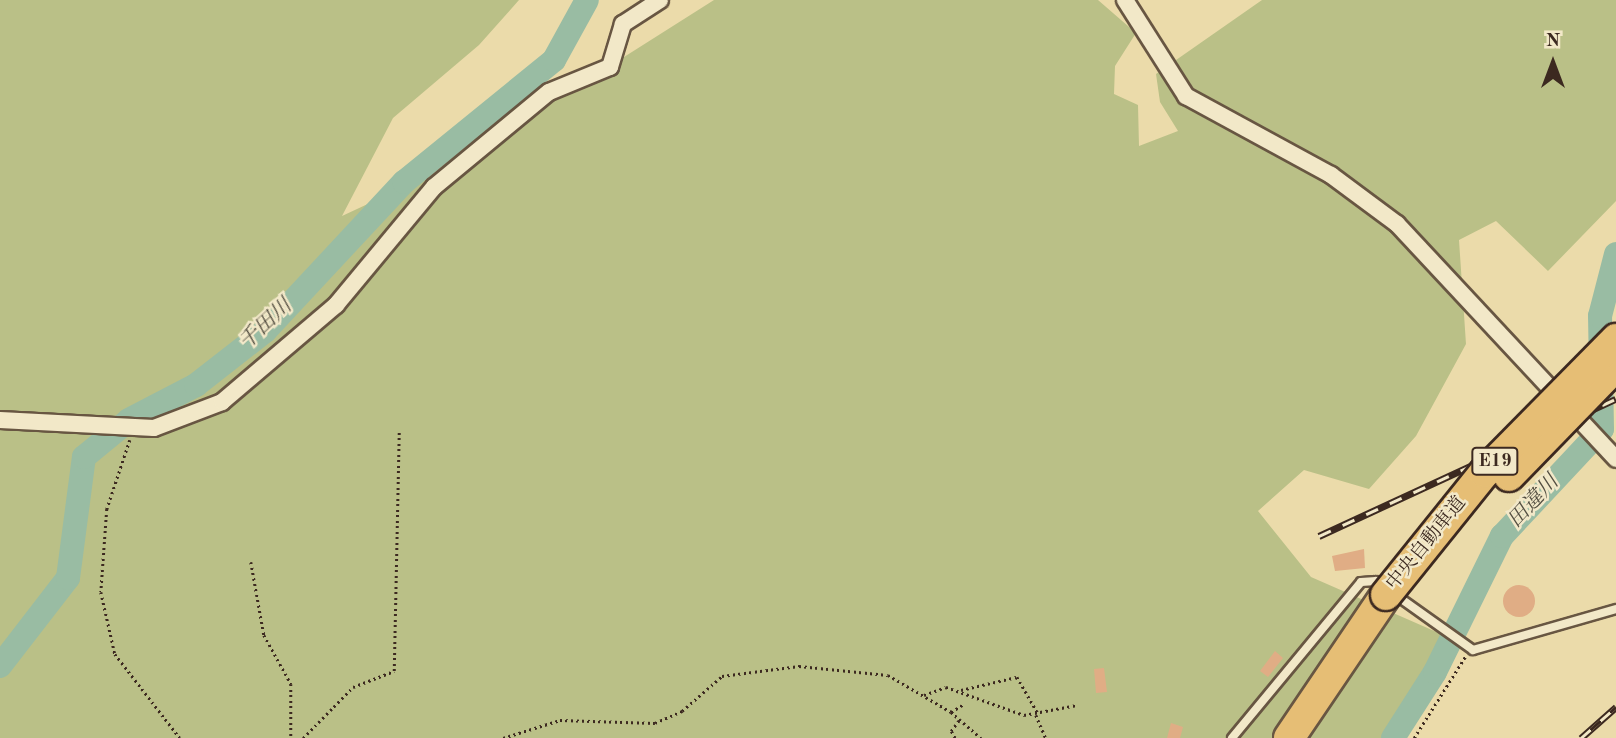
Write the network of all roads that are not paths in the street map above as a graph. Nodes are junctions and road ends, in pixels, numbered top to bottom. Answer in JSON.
{"nodes":[{"id":1,"x":660,"y":0,"type":"edge"},
{"id":2,"x":1125,"y":0,"type":"edge"},
{"id":3,"x":1616,"y":339,"type":"edge"},
{"id":4,"x":1616,"y":366,"type":"edge"},
{"id":5,"x":1616,"y":384,"type":"edge"},
{"id":6,"x":0,"y":421,"type":"edge"},
{"id":7,"x":1543,"y":439,"type":"junction"},
{"id":8,"x":1611,"y":453,"type":"edge"},
{"id":9,"x":1393,"y":603,"type":"junction"},
{"id":10,"x":1616,"y":608,"type":"edge"},
{"id":11,"x":1232,"y":738,"type":"edge"},
{"id":12,"x":1289,"y":738,"type":"edge"},
{"id":13,"x":1314,"y":738,"type":"edge"}],
"edges":[{"from":1,"to":6,"type":"street"},
{"from":2,"to":8,"type":"street"},
{"from":3,"to":9,"type":"highway","name":"中央自動車道","number":"E19","bridge":true},
{"from":4,"to":7,"type":"highway","name":"中央自動車道","number":"E19","bridge":true},
{"from":5,"to":7,"type":"highway"},
{"from":7,"to":9,"type":"highway","name":"中央自動車道","number":"E19","bridge":true},
{"from":9,"to":12,"type":"highway","name":"中央自動車道","number":"E19"},
{"from":9,"to":13,"type":"highway","name":"中央自動車道","number":"E19"},
{"from":10,"to":11,"type":"lane"}]}
